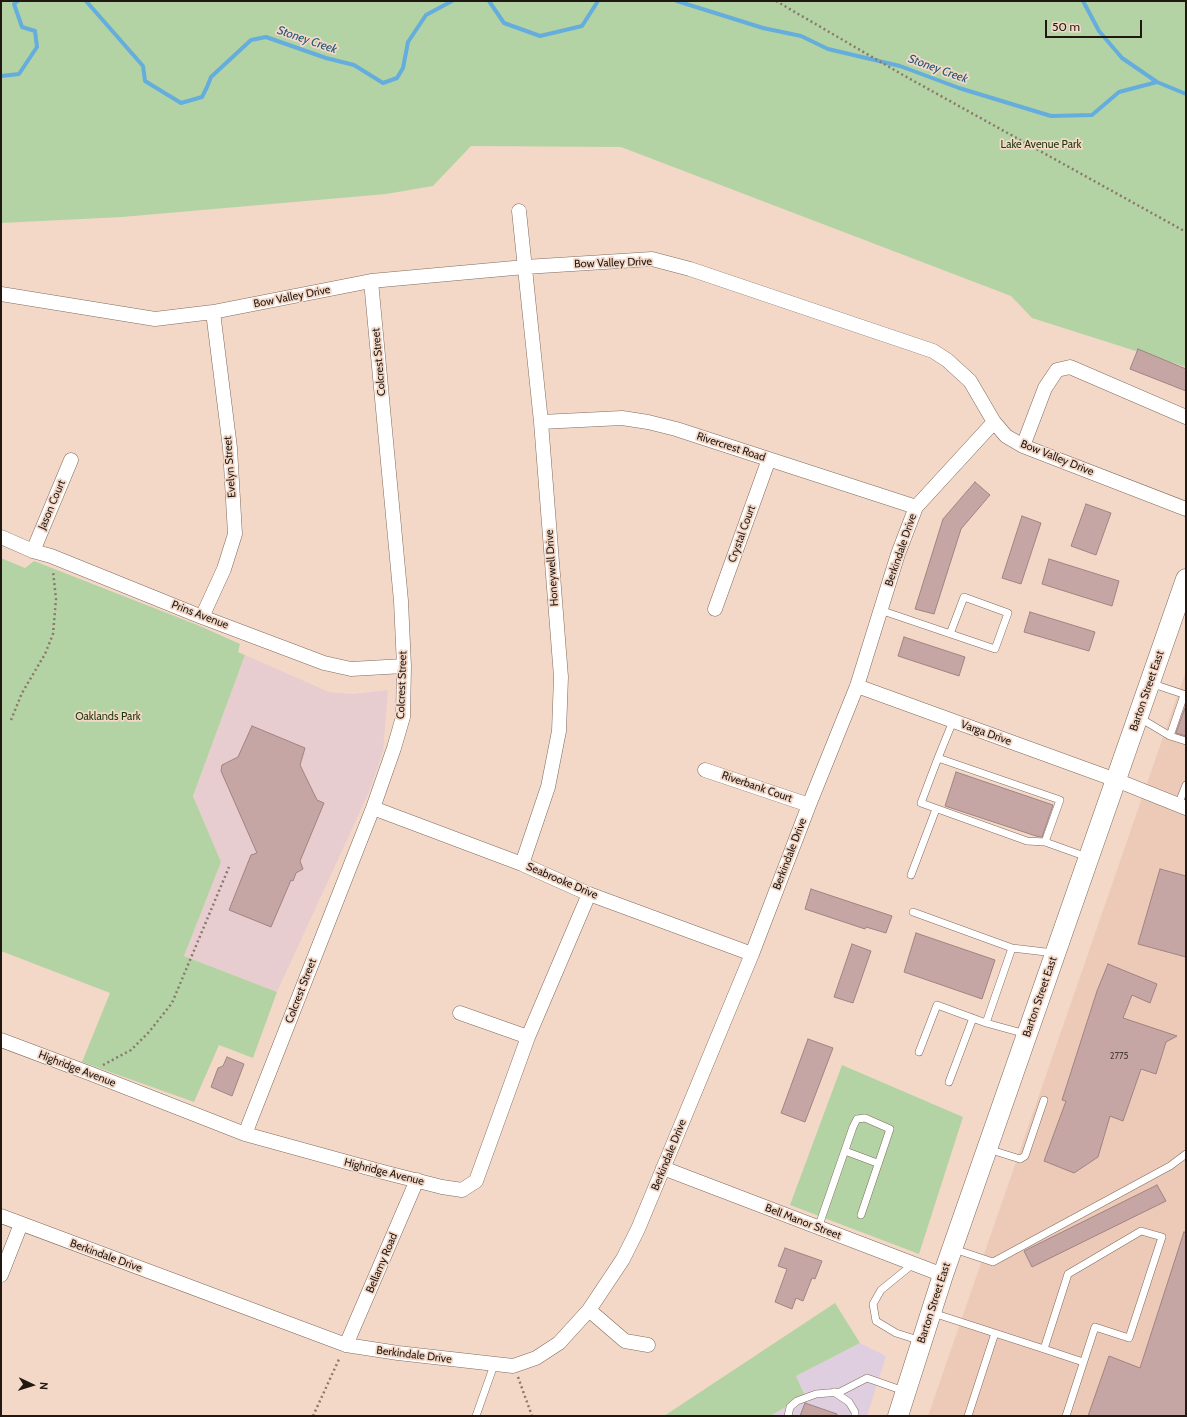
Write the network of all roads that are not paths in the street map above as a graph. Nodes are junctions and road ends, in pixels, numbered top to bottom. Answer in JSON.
{"nodes":[{"id":1,"x":520,"y":211,"type":"dead end"},
{"id":2,"x":525,"y":267,"type":"junction"},
{"id":3,"x":371,"y":281,"type":"junction"},
{"id":4,"x":1,"y":294,"type":"edge"},
{"id":5,"x":212,"y":312,"type":"junction"},
{"id":6,"x":1186,"y":417,"type":"edge"},
{"id":7,"x":541,"y":422,"type":"junction"},
{"id":8,"x":994,"y":422,"type":"junction"},
{"id":9,"x":1023,"y":446,"type":"junction"},
{"id":10,"x":769,"y":459,"type":"junction"},
{"id":11,"x":71,"y":460,"type":"dead end"},
{"id":12,"x":916,"y":507,"type":"junction"},
{"id":13,"x":1186,"y":509,"type":"edge"},
{"id":14,"x":1,"y":537,"type":"edge"},
{"id":15,"x":33,"y":551,"type":"junction"},
{"id":16,"x":1186,"y":579,"type":"edge"},
{"id":17,"x":715,"y":609,"type":"dead end"},
{"id":18,"x":880,"y":610,"type":"junction"},
{"id":19,"x":202,"y":616,"type":"junction"},
{"id":20,"x":950,"y":634,"type":"junction"},
{"id":21,"x":404,"y":666,"type":"junction"},
{"id":22,"x":1150,"y":683,"type":"junction"},
{"id":23,"x":856,"y":686,"type":"junction"},
{"id":24,"x":1185,"y":695,"type":"edge"},
{"id":25,"x":1138,"y":717,"type":"junction"},
{"id":26,"x":953,"y":721,"type":"junction"},
{"id":27,"x":1170,"y":736,"type":"junction"},
{"id":28,"x":1186,"y":741,"type":"edge"},
{"id":29,"x":938,"y":758,"type":"junction"},
{"id":30,"x":705,"y":770,"type":"dead end"},
{"id":31,"x":1116,"y":780,"type":"junction"},
{"id":32,"x":1186,"y":785,"type":"edge"},
{"id":33,"x":809,"y":805,"type":"junction"},
{"id":34,"x":1182,"y":806,"type":"edge"},
{"id":35,"x":373,"y":808,"type":"junction"},
{"id":36,"x":936,"y":809,"type":"junction"},
{"id":37,"x":1045,"y":842,"type":"junction"},
{"id":38,"x":1089,"y":858,"type":"junction"},
{"id":39,"x":522,"y":864,"type":"junction"},
{"id":40,"x":911,"y":875,"type":"dead end"},
{"id":41,"x":589,"y":894,"type":"junction"},
{"id":42,"x":913,"y":912,"type":"dead end"},
{"id":43,"x":1012,"y":948,"type":"junction"},
{"id":44,"x":1055,"y":953,"type":"junction"},
{"id":45,"x":752,"y":954,"type":"junction"},
{"id":46,"x":460,"y":1013,"type":"dead end"},
{"id":47,"x":973,"y":1018,"type":"junction"},
{"id":48,"x":986,"y":1023,"type":"junction"},
{"id":49,"x":1027,"y":1034,"type":"junction"},
{"id":50,"x":528,"y":1037,"type":"junction"},
{"id":51,"x":1,"y":1040,"type":"edge"},
{"id":52,"x":919,"y":1052,"type":"dead end"},
{"id":53,"x":949,"y":1082,"type":"dead end"},
{"id":54,"x":1044,"y":1100,"type":"dead end"},
{"id":55,"x":245,"y":1134,"type":"junction"},
{"id":56,"x":987,"y":1149,"type":"junction"},
{"id":57,"x":846,"y":1151,"type":"junction"},
{"id":58,"x":1186,"y":1154,"type":"edge"},
{"id":59,"x":877,"y":1164,"type":"junction"},
{"id":60,"x":663,"y":1168,"type":"junction"},
{"id":61,"x":417,"y":1180,"type":"junction"},
{"id":62,"x":1,"y":1216,"type":"edge"},
{"id":63,"x":861,"y":1216,"type":"dead end"},
{"id":64,"x":21,"y":1224,"type":"junction"},
{"id":65,"x":818,"y":1228,"type":"junction"},
{"id":66,"x":952,"y":1249,"type":"junction"},
{"id":67,"x":913,"y":1264,"type":"junction"},
{"id":68,"x":1,"y":1275,"type":"edge"},
{"id":69,"x":943,"y":1275,"type":"junction"},
{"id":70,"x":589,"y":1310,"type":"junction"},
{"id":71,"x":931,"y":1312,"type":"junction"},
{"id":72,"x":995,"y":1333,"type":"junction"},
{"id":73,"x":922,"y":1341,"type":"junction"},
{"id":74,"x":346,"y":1345,"type":"junction"},
{"id":75,"x":648,"y":1345,"type":"dead end"},
{"id":76,"x":1044,"y":1349,"type":"junction"},
{"id":77,"x":1083,"y":1362,"type":"junction"},
{"id":78,"x":494,"y":1365,"type":"junction"},
{"id":79,"x":906,"y":1391,"type":"junction"},
{"id":80,"x":834,"y":1392,"type":"junction"},
{"id":81,"x":476,"y":1416,"type":"edge"},
{"id":82,"x":788,"y":1416,"type":"edge"},
{"id":83,"x":855,"y":1416,"type":"edge"},
{"id":84,"x":898,"y":1416,"type":"edge"},
{"id":85,"x":968,"y":1416,"type":"edge"},
{"id":86,"x":1066,"y":1416,"type":"edge"}],
"edges":[{"from":1,"to":2,"type":"street","name":"Honeywell Drive"},
{"from":2,"to":3,"type":"street","name":"Bow Valley Drive"},
{"from":2,"to":7,"type":"street","name":"Honeywell Drive"},
{"from":2,"to":8,"type":"street","name":"Bow Valley Drive"},
{"from":3,"to":5,"type":"street","name":"Bow Valley Drive"},
{"from":3,"to":21,"type":"street","name":"Colcrest Street"},
{"from":4,"to":5,"type":"street","name":"Bow Valley Drive"},
{"from":5,"to":19,"type":"street","name":"Evelyn Street"},
{"from":6,"to":9,"type":"street"},
{"from":7,"to":10,"type":"street","name":"Rivercrest Road"},
{"from":7,"to":39,"type":"street","name":"Honeywell Drive"},
{"from":8,"to":9,"type":"street","name":"Bow Valley Drive"},
{"from":8,"to":12,"type":"street","name":"Berkindale Drive"},
{"from":9,"to":13,"type":"street","name":"Bow Valley Drive"},
{"from":10,"to":12,"type":"street","name":"Rivercrest Road"},
{"from":10,"to":17,"type":"street","name":"Crystal Court"},
{"from":11,"to":15,"type":"street","name":"Jason Court"},
{"from":12,"to":18,"type":"street","name":"Berkindale Drive"},
{"from":14,"to":15,"type":"street","name":"Prins Avenue"},
{"from":15,"to":19,"type":"street","name":"Prins Avenue"},
{"from":16,"to":22,"type":"main road","name":"Barton Street East"},
{"from":18,"to":20,"type":"lane"},
{"from":18,"to":23,"type":"street","name":"Berkindale Drive"},
{"from":19,"to":21,"type":"street","name":"Prins Avenue"},
{"from":20,"to":20,"type":"lane"},
{"from":21,"to":35,"type":"street","name":"Colcrest Street"},
{"from":22,"to":24,"type":"lane"},
{"from":22,"to":25,"type":"main road","name":"Barton Street East"},
{"from":23,"to":26,"type":"street","name":"Varga Drive"},
{"from":23,"to":33,"type":"street","name":"Berkindale Drive"},
{"from":24,"to":27,"type":"lane"},
{"from":25,"to":27,"type":"lane"},
{"from":25,"to":31,"type":"main road","name":"Barton Street East"},
{"from":26,"to":29,"type":"lane"},
{"from":26,"to":31,"type":"street","name":"Varga Drive"},
{"from":27,"to":28,"type":"lane"},
{"from":29,"to":36,"type":"lane"},
{"from":29,"to":37,"type":"lane"},
{"from":30,"to":33,"type":"street","name":"Riverbank Court"},
{"from":31,"to":34,"type":"street","name":"Varga Drive"},
{"from":31,"to":38,"type":"main road","name":"Barton Street East"},
{"from":32,"to":34,"type":"lane"},
{"from":33,"to":45,"type":"street","name":"Berkindale Drive"},
{"from":35,"to":39,"type":"street","name":"Seabrooke Drive"},
{"from":35,"to":55,"type":"street","name":"Colcrest Street"},
{"from":36,"to":37,"type":"lane"},
{"from":36,"to":40,"type":"lane"},
{"from":37,"to":38,"type":"lane"},
{"from":38,"to":44,"type":"main road","name":"Barton Street East"},
{"from":39,"to":41,"type":"street","name":"Seabrooke Drive"},
{"from":41,"to":45,"type":"street","name":"Seabrooke Drive"},
{"from":41,"to":50,"type":"street","name":"Highridge Avenue"},
{"from":42,"to":43,"type":"lane"},
{"from":43,"to":44,"type":"lane"},
{"from":43,"to":48,"type":"lane"},
{"from":44,"to":49,"type":"main road","name":"Barton Street East"},
{"from":45,"to":60,"type":"street","name":"Berkindale Drive"},
{"from":46,"to":50,"type":"street"},
{"from":47,"to":48,"type":"lane"},
{"from":47,"to":52,"type":"lane"},
{"from":47,"to":53,"type":"lane"},
{"from":48,"to":49,"type":"lane"},
{"from":49,"to":56,"type":"main road","name":"Barton Street East"},
{"from":50,"to":61,"type":"street","name":"Highridge Avenue"},
{"from":51,"to":55,"type":"street","name":"Highridge Avenue"},
{"from":54,"to":56,"type":"lane"},
{"from":55,"to":61,"type":"street","name":"Highridge Avenue"},
{"from":56,"to":66,"type":"main road","name":"Barton Street East"},
{"from":57,"to":59,"type":"lane"},
{"from":57,"to":59,"type":"lane"},
{"from":57,"to":65,"type":"lane"},
{"from":58,"to":66,"type":"lane"},
{"from":59,"to":63,"type":"lane"},
{"from":60,"to":65,"type":"street","name":"Bell Manor Street"},
{"from":60,"to":70,"type":"street","name":"Berkindale Drive"},
{"from":61,"to":74,"type":"street","name":"Bellamy Road"},
{"from":62,"to":64,"type":"street","name":"Berkindale Drive"},
{"from":64,"to":68,"type":"street"},
{"from":64,"to":74,"type":"street","name":"Berkindale Drive"},
{"from":65,"to":67,"type":"street","name":"Bell Manor Street"},
{"from":66,"to":69,"type":"main road","name":"Barton Street East"},
{"from":67,"to":69,"type":"street","name":"Bell Manor Street"},
{"from":67,"to":73,"type":"lane"},
{"from":69,"to":71,"type":"main road","name":"Barton Street East"},
{"from":70,"to":75,"type":"street"},
{"from":70,"to":78,"type":"street","name":"Berkindale Drive"},
{"from":71,"to":72,"type":"lane"},
{"from":71,"to":73,"type":"main road","name":"Barton Street East"},
{"from":72,"to":76,"type":"lane"},
{"from":72,"to":85,"type":"lane"},
{"from":73,"to":79,"type":"main road","name":"Barton Street East"},
{"from":74,"to":78,"type":"street","name":"Berkindale Drive"},
{"from":76,"to":77,"type":"lane"},
{"from":76,"to":77,"type":"lane"},
{"from":77,"to":86,"type":"lane"},
{"from":78,"to":81,"type":"lane"},
{"from":79,"to":80,"type":"lane"},
{"from":79,"to":84,"type":"main road","name":"Barton Street East"},
{"from":80,"to":82,"type":"lane"},
{"from":80,"to":83,"type":"lane"}]}
